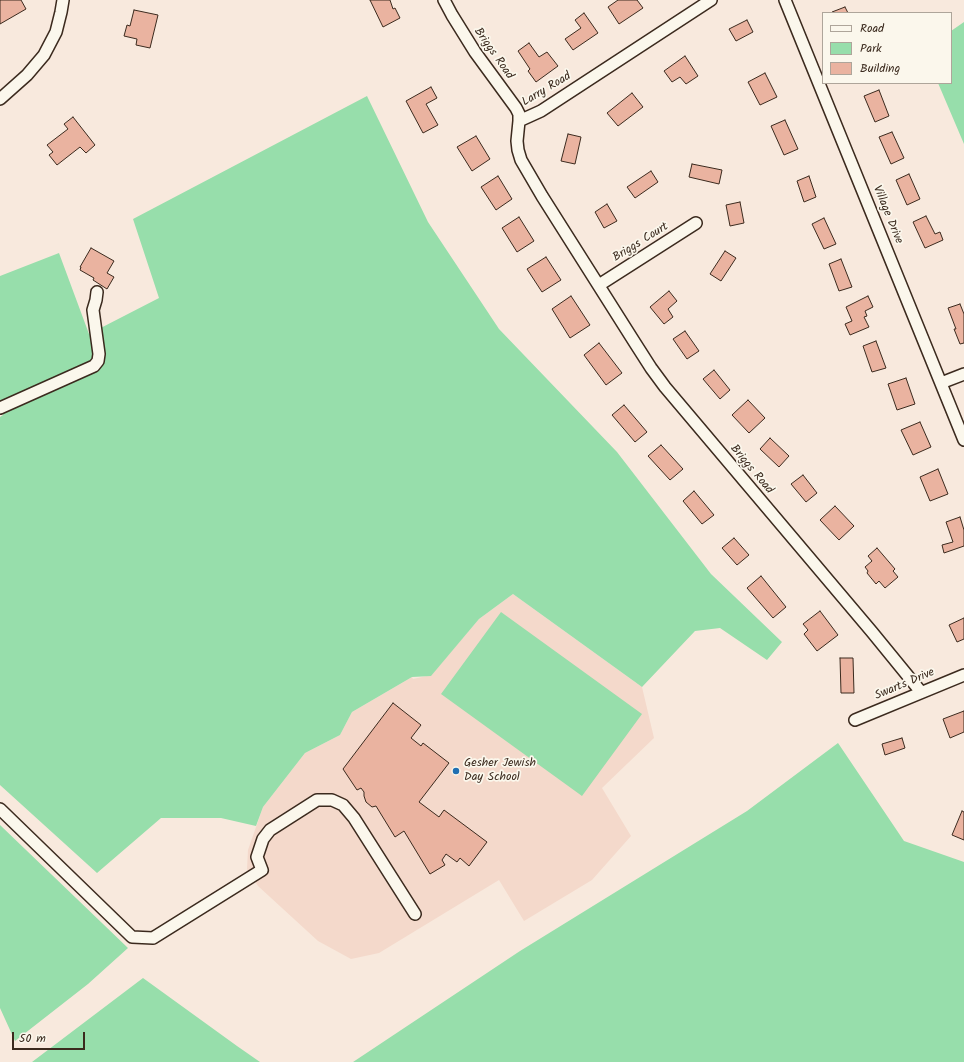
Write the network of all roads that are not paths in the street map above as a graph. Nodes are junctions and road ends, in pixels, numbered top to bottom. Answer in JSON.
{"nodes":[{"id":1,"x":62,"y":0,"type":"edge"},
{"id":2,"x":444,"y":0,"type":"edge"},
{"id":3,"x":712,"y":0,"type":"edge"},
{"id":4,"x":784,"y":0,"type":"edge"},
{"id":5,"x":0,"y":100,"type":"edge"},
{"id":6,"x":519,"y":121,"type":"junction"},
{"id":7,"x":696,"y":223,"type":"dead end"},
{"id":8,"x":578,"y":252,"type":"joint"},
{"id":9,"x":599,"y":285,"type":"junction"},
{"id":10,"x":97,"y":292,"type":"dead end"},
{"id":11,"x":964,"y":374,"type":"edge"},
{"id":12,"x":941,"y":383,"type":"junction"},
{"id":13,"x":0,"y":408,"type":"edge"},
{"id":14,"x":964,"y":440,"type":"edge"},
{"id":15,"x":964,"y":675,"type":"edge"},
{"id":16,"x":921,"y":692,"type":"junction"},
{"id":17,"x":855,"y":720,"type":"dead end"},
{"id":18,"x":0,"y":810,"type":"edge"},
{"id":19,"x":415,"y":914,"type":"dead end"}],
"edges":[{"from":1,"to":5,"type":"street"},
{"from":2,"to":6,"type":"street","name":"Briggs Road"},
{"from":3,"to":6,"type":"street","name":"Larry Road"},
{"from":4,"to":12,"type":"street","name":"Village Drive"},
{"from":6,"to":8,"type":"street","name":"Larry Road"},
{"from":7,"to":9,"type":"street","name":"Briggs Court"},
{"from":8,"to":9,"type":"street","name":"Briggs Road"},
{"from":9,"to":16,"type":"street","name":"Briggs Road"},
{"from":10,"to":13,"type":"street"},
{"from":11,"to":12,"type":"street"},
{"from":12,"to":14,"type":"street","name":"Village Drive"},
{"from":15,"to":16,"type":"street","name":"Swarts Drive"},
{"from":16,"to":17,"type":"street","name":"Swarts Drive"},
{"from":18,"to":19,"type":"street"}]}
